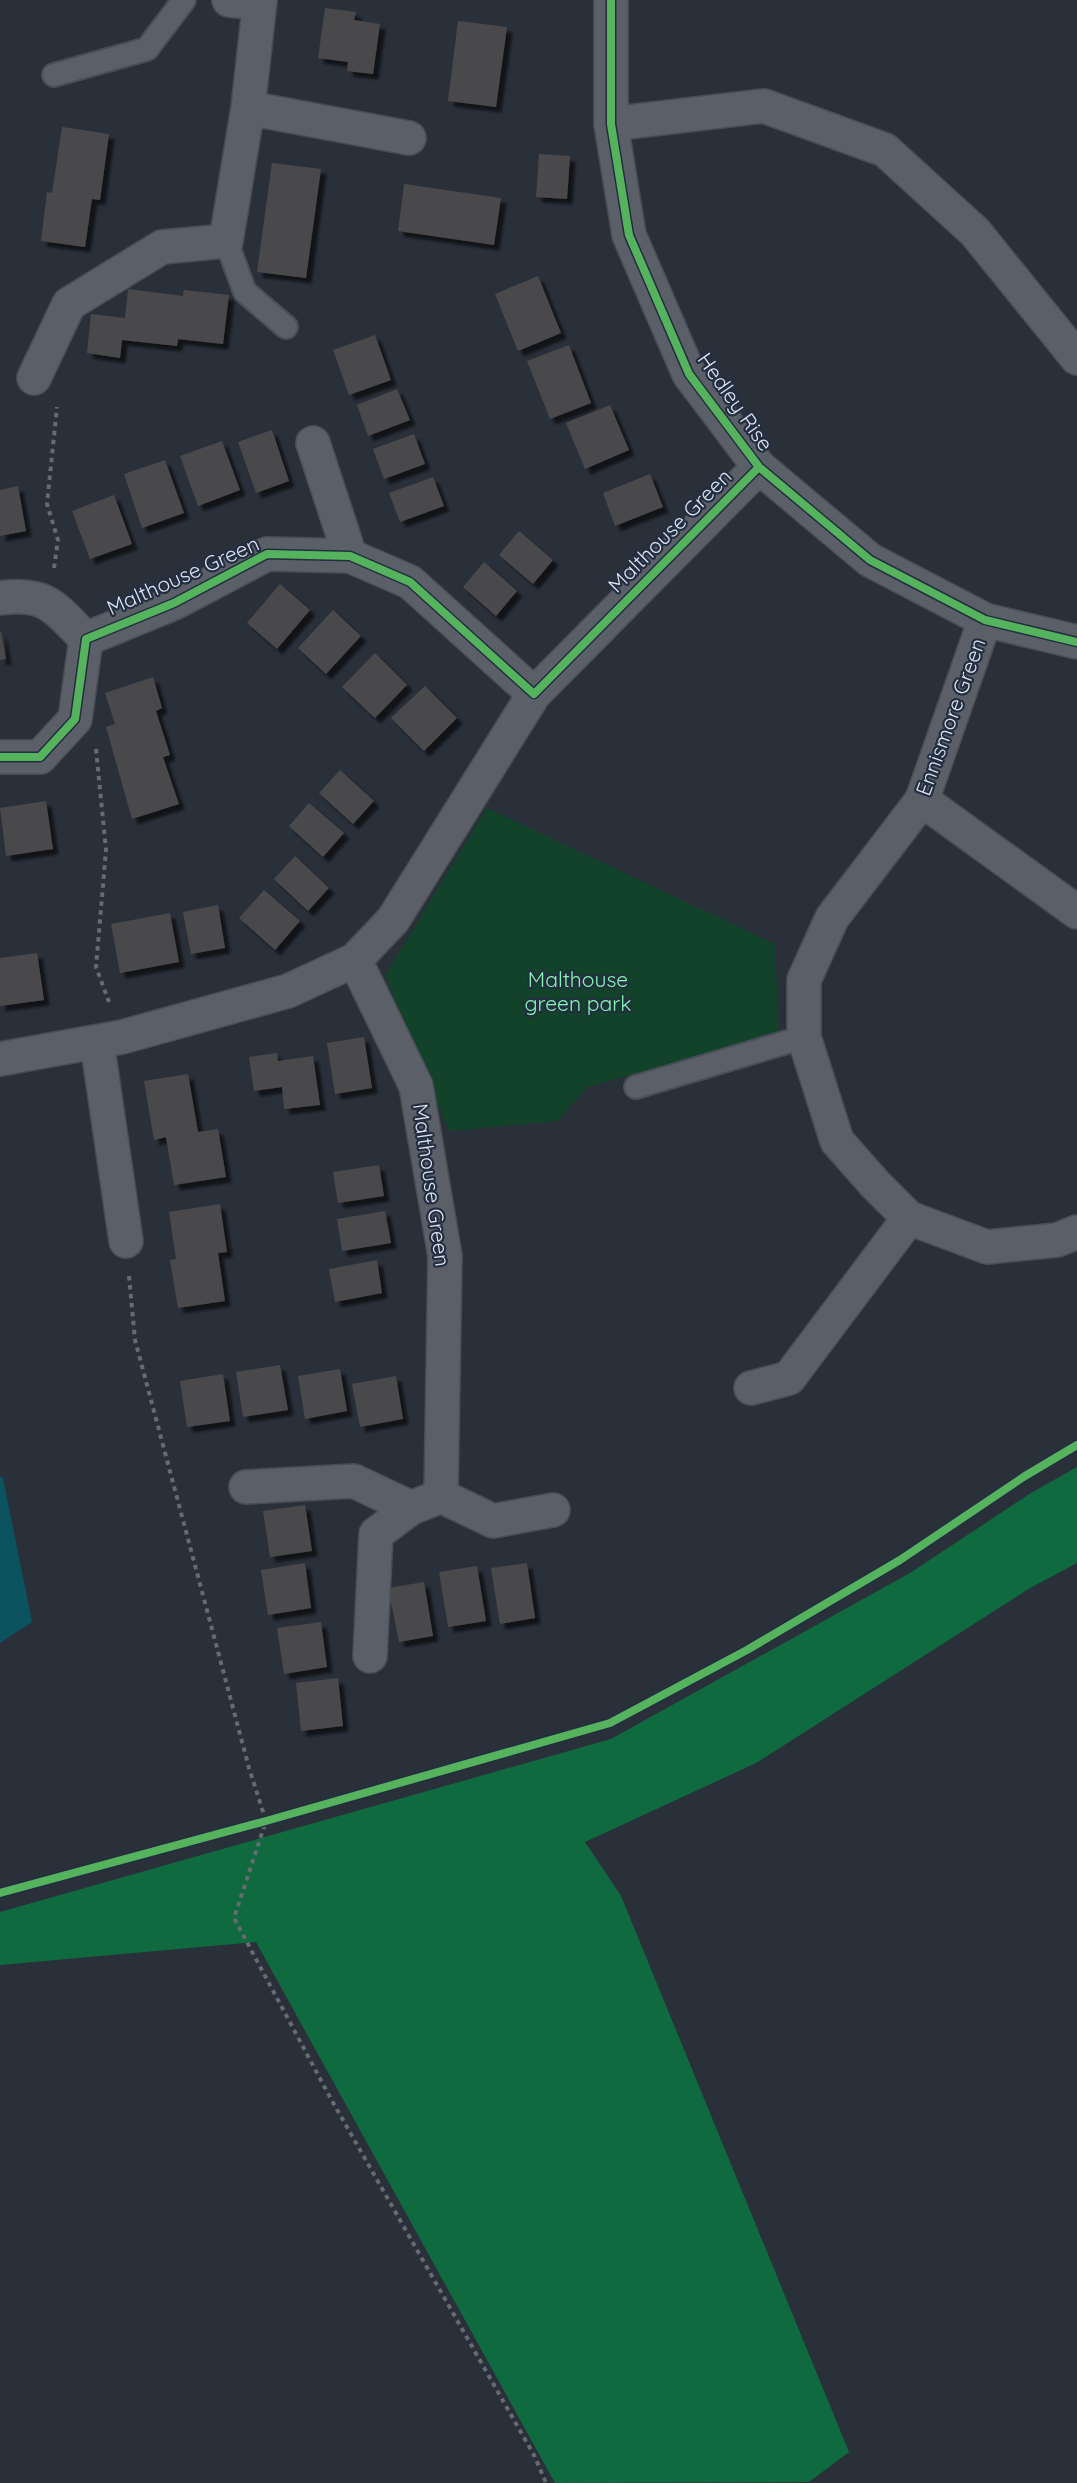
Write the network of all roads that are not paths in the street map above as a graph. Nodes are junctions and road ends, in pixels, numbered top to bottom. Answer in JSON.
{"nodes":[{"id":1,"x":184,"y":0,"type":"edge"},
{"id":2,"x":611,"y":0,"type":"edge"},
{"id":3,"x":250,"y":1,"type":"edge"},
{"id":4,"x":54,"y":75,"type":"dead end"},
{"id":5,"x":248,"y":108,"type":"junction"},
{"id":6,"x":611,"y":124,"type":"junction"},
{"id":7,"x":409,"y":138,"type":"dead end"},
{"id":8,"x":226,"y":241,"type":"junction"},
{"id":9,"x":286,"y":327,"type":"dead end"},
{"id":10,"x":1077,"y":358,"type":"edge"},
{"id":11,"x":34,"y":378,"type":"road end"},
{"id":12,"x":313,"y":443,"type":"dead end"},
{"id":13,"x":759,"y":467,"type":"junction"},
{"id":14,"x":350,"y":556,"type":"junction"},
{"id":15,"x":0,"y":598,"type":"edge"},
{"id":16,"x":985,"y":620,"type":"junction"},
{"id":17,"x":86,"y":639,"type":"junction"},
{"id":18,"x":1077,"y":642,"type":"edge"},
{"id":19,"x":534,"y":694,"type":"junction"},
{"id":20,"x":0,"y":757,"type":"edge"},
{"id":21,"x":922,"y":800,"type":"junction"},
{"id":22,"x":1077,"y":912,"type":"edge"},
{"id":23,"x":355,"y":960,"type":"junction"},
{"id":24,"x":804,"y":1037,"type":"junction"},
{"id":25,"x":109,"y":1040,"type":"junction"},
{"id":26,"x":0,"y":1059,"type":"edge"},
{"id":27,"x":636,"y":1087,"type":"dead end"},
{"id":28,"x":909,"y":1218,"type":"junction"},
{"id":29,"x":1077,"y":1232,"type":"edge"},
{"id":30,"x":126,"y":1241,"type":"road end"},
{"id":31,"x":751,"y":1388,"type":"dead end"},
{"id":32,"x":246,"y":1487,"type":"dead end"},
{"id":33,"x":441,"y":1496,"type":"junction"},
{"id":34,"x":411,"y":1508,"type":"junction"},
{"id":35,"x":553,"y":1510,"type":"dead end"},
{"id":36,"x":370,"y":1656,"type":"dead end"}],
"edges":[{"from":1,"to":4,"type":"lane"},
{"from":2,"to":6,"type":"street","name":"Hedley Rise"},
{"from":3,"to":5,"type":"street"},
{"from":5,"to":7,"type":"street"},
{"from":5,"to":8,"type":"street"},
{"from":6,"to":10,"type":"street"},
{"from":6,"to":13,"type":"street","name":"Hedley Rise"},
{"from":8,"to":9,"type":"lane"},
{"from":8,"to":11,"type":"street"},
{"from":12,"to":14,"type":"street"},
{"from":13,"to":16,"type":"street","name":"Hedley Rise"},
{"from":13,"to":19,"type":"street","name":"Malthouse Green"},
{"from":14,"to":17,"type":"street","name":"Malthouse Green"},
{"from":14,"to":19,"type":"street","name":"Malthouse Green"},
{"from":15,"to":17,"type":"street"},
{"from":16,"to":18,"type":"street","name":"Hedley Rise"},
{"from":16,"to":21,"type":"street","name":"Ennismore Green"},
{"from":17,"to":20,"type":"street"},
{"from":19,"to":23,"type":"street","name":"Malthouse Green"},
{"from":21,"to":22,"type":"street"},
{"from":21,"to":24,"type":"street","name":"Ennismore Green"},
{"from":23,"to":25,"type":"street","name":"Malthouse Green"},
{"from":23,"to":33,"type":"street","name":"Malthouse Green"},
{"from":24,"to":27,"type":"lane"},
{"from":24,"to":28,"type":"street","name":"Ennismore Green"},
{"from":25,"to":26,"type":"street","name":"Malthouse Green"},
{"from":25,"to":30,"type":"street"},
{"from":28,"to":29,"type":"street","name":"Ennismore Green"},
{"from":28,"to":31,"type":"street"},
{"from":32,"to":34,"type":"street"},
{"from":33,"to":34,"type":"street"},
{"from":33,"to":35,"type":"street"},
{"from":34,"to":36,"type":"street"}]}
